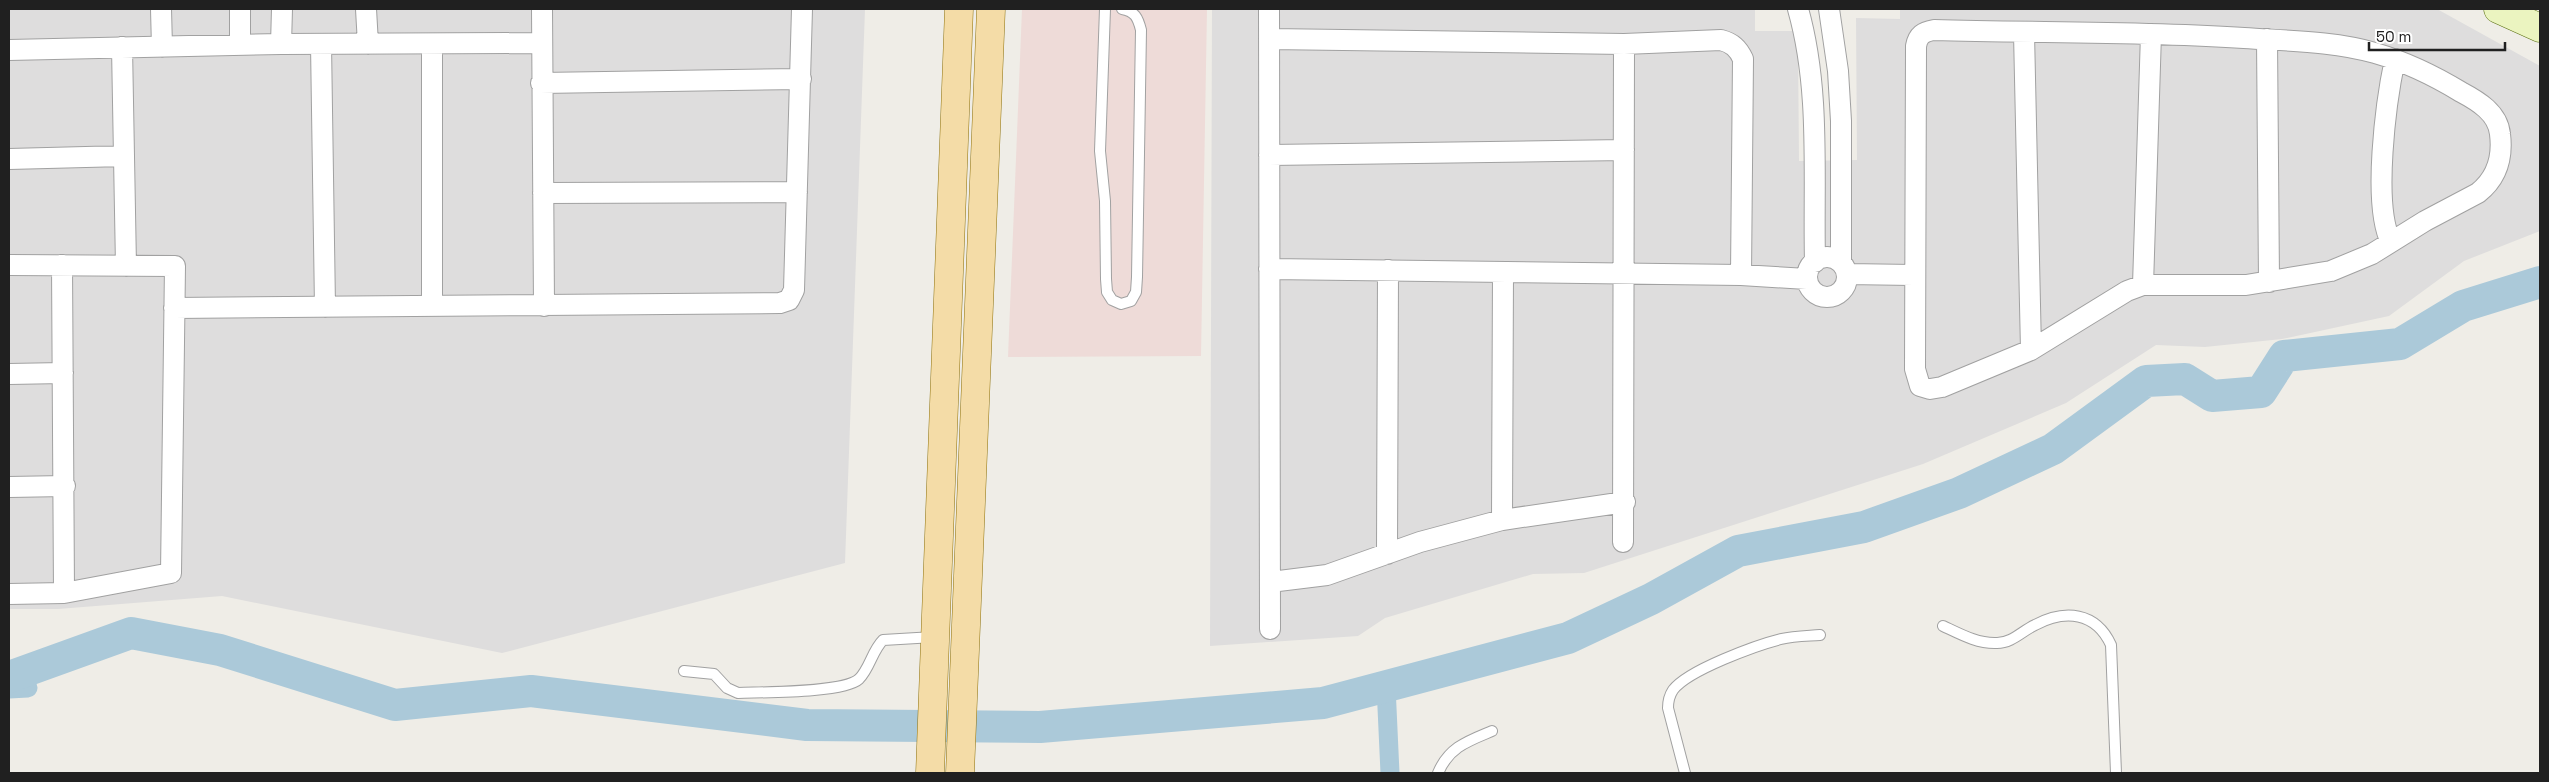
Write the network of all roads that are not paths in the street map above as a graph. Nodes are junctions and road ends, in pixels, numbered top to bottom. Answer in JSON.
{"nodes":[{"id":1,"x":161,"y":9,"type":"edge"},
{"id":2,"x":240,"y":9,"type":"edge"},
{"id":3,"x":282,"y":9,"type":"edge"},
{"id":4,"x":366,"y":9,"type":"edge"},
{"id":5,"x":542,"y":9,"type":"edge"},
{"id":6,"x":802,"y":9,"type":"edge"},
{"id":7,"x":951,"y":9,"type":"edge"},
{"id":8,"x":960,"y":9,"type":"edge"},
{"id":9,"x":991,"y":9,"type":"edge"},
{"id":10,"x":1105,"y":9,"type":"edge"},
{"id":11,"x":1122,"y":9,"type":"edge"},
{"id":12,"x":1268,"y":9,"type":"edge"},
{"id":13,"x":1798,"y":9,"type":"edge"},
{"id":14,"x":1829,"y":9,"type":"edge"},
{"id":15,"x":2498,"y":9,"type":"edge"},
{"id":16,"x":2540,"y":28,"type":"edge"},
{"id":17,"x":2024,"y":33,"type":"junction"},
{"id":18,"x":2151,"y":34,"type":"junction"},
{"id":19,"x":958,"y":35,"type":"junction"},
{"id":20,"x":1269,"y":39,"type":"junction"},
{"id":21,"x":2267,"y":39,"type":"junction"},
{"id":22,"x":541,"y":43,"type":"junction"},
{"id":23,"x":280,"y":44,"type":"junction"},
{"id":24,"x":321,"y":44,"type":"junction"},
{"id":25,"x":368,"y":44,"type":"junction"},
{"id":26,"x":432,"y":44,"type":"junction"},
{"id":27,"x":1624,"y":44,"type":"junction"},
{"id":28,"x":240,"y":45,"type":"junction"},
{"id":29,"x":122,"y":47,"type":"junction"},
{"id":30,"x":162,"y":47,"type":"junction"},
{"id":31,"x":9,"y":50,"type":"edge"},
{"id":32,"x":2395,"y":59,"type":"junction"},
{"id":33,"x":801,"y":80,"type":"junction"},
{"id":34,"x":541,"y":83,"type":"junction"},
{"id":35,"x":1624,"y":150,"type":"junction"},
{"id":36,"x":1269,"y":155,"type":"junction"},
{"id":37,"x":124,"y":156,"type":"junction"},
{"id":38,"x":9,"y":159,"type":"edge"},
{"id":39,"x":1814,"y":186,"type":"junction"},
{"id":40,"x":1841,"y":186,"type":"junction"},
{"id":41,"x":797,"y":192,"type":"junction"},
{"id":42,"x":543,"y":193,"type":"junction"},
{"id":43,"x":2391,"y":242,"type":"junction"},
{"id":44,"x":9,"y":265,"type":"edge"},
{"id":45,"x":62,"y":265,"type":"junction"},
{"id":46,"x":126,"y":266,"type":"junction"},
{"id":47,"x":1844,"y":268,"type":"junction"},
{"id":48,"x":1269,"y":269,"type":"junction"},
{"id":49,"x":1388,"y":270,"type":"junction"},
{"id":50,"x":1811,"y":270,"type":"junction"},
{"id":51,"x":1503,"y":272,"type":"junction"},
{"id":52,"x":1624,"y":273,"type":"junction"},
{"id":53,"x":1741,"y":275,"type":"junction"},
{"id":54,"x":1914,"y":275,"type":"junction"},
{"id":55,"x":2269,"y":282,"type":"junction"},
{"id":56,"x":2144,"y":285,"type":"junction"},
{"id":57,"x":432,"y":306,"type":"junction"},
{"id":58,"x":544,"y":306,"type":"junction"},
{"id":59,"x":325,"y":307,"type":"junction"},
{"id":60,"x":174,"y":308,"type":"junction"},
{"id":61,"x":2031,"y":350,"type":"junction"},
{"id":62,"x":63,"y":373,"type":"junction"},
{"id":63,"x":9,"y":374,"type":"edge"},
{"id":64,"x":9,"y":486,"type":"edge"},
{"id":65,"x":65,"y":486,"type":"junction"},
{"id":66,"x":1625,"y":502,"type":"junction"},
{"id":67,"x":1502,"y":520,"type":"junction"},
{"id":68,"x":1623,"y":542,"type":"dead end"},
{"id":69,"x":1387,"y":554,"type":"junction"},
{"id":70,"x":1270,"y":582,"type":"junction"},
{"id":71,"x":64,"y":593,"type":"junction"},
{"id":72,"x":9,"y":594,"type":"edge"},
{"id":73,"x":1944,"y":626,"type":"dead end"},
{"id":74,"x":1270,"y":629,"type":"dead end"},
{"id":75,"x":1820,"y":635,"type":"dead end"},
{"id":76,"x":936,"y":637,"type":"junction"},
{"id":77,"x":684,"y":671,"type":"dead end"},
{"id":78,"x":1492,"y":731,"type":"dead end"},
{"id":79,"x":961,"y":766,"type":"edge"},
{"id":80,"x":930,"y":767,"type":"edge"},
{"id":81,"x":1438,"y":773,"type":"edge"},
{"id":82,"x":1684,"y":773,"type":"edge"},
{"id":83,"x":2116,"y":773,"type":"edge"}],
"edges":[{"from":1,"to":30,"type":"street"},
{"from":2,"to":28,"type":"street"},
{"from":3,"to":23,"type":"street"},
{"from":4,"to":25,"type":"street"},
{"from":5,"to":22,"type":"street"},
{"from":6,"to":33,"type":"street"},
{"from":7,"to":19,"type":"street"},
{"from":8,"to":19,"type":"main road"},
{"from":9,"to":79,"type":"main road"},
{"from":10,"to":11,"type":"lane"},
{"from":12,"to":20,"type":"street"},
{"from":13,"to":39,"type":"street"},
{"from":14,"to":40,"type":"street"},
{"from":15,"to":16,"type":"street"},
{"from":17,"to":18,"type":"street"},
{"from":17,"to":54,"type":"street"},
{"from":17,"to":61,"type":"street"},
{"from":18,"to":21,"type":"street"},
{"from":18,"to":56,"type":"street"},
{"from":19,"to":76,"type":"main road"},
{"from":20,"to":27,"type":"street"},
{"from":20,"to":36,"type":"street"},
{"from":21,"to":32,"type":"street"},
{"from":21,"to":55,"type":"street"},
{"from":22,"to":26,"type":"street"},
{"from":22,"to":34,"type":"street"},
{"from":23,"to":24,"type":"street"},
{"from":23,"to":28,"type":"street"},
{"from":24,"to":25,"type":"street"},
{"from":24,"to":59,"type":"street"},
{"from":25,"to":26,"type":"street"},
{"from":26,"to":57,"type":"street"},
{"from":27,"to":35,"type":"street"},
{"from":27,"to":53,"type":"street"},
{"from":28,"to":30,"type":"street"},
{"from":29,"to":30,"type":"street"},
{"from":29,"to":31,"type":"street"},
{"from":29,"to":37,"type":"street"},
{"from":32,"to":43,"type":"street"},
{"from":32,"to":43,"type":"street"},
{"from":33,"to":34,"type":"street"},
{"from":33,"to":41,"type":"street"},
{"from":34,"to":42,"type":"street"},
{"from":35,"to":36,"type":"street"},
{"from":35,"to":52,"type":"street"},
{"from":36,"to":48,"type":"street"},
{"from":37,"to":38,"type":"street"},
{"from":37,"to":46,"type":"street"},
{"from":39,"to":40,"type":"street"},
{"from":39,"to":50,"type":"street"},
{"from":40,"to":47,"type":"street"},
{"from":41,"to":42,"type":"street"},
{"from":41,"to":58,"type":"street"},
{"from":42,"to":58,"type":"street"},
{"from":43,"to":55,"type":"street"},
{"from":44,"to":45,"type":"street"},
{"from":45,"to":46,"type":"street"},
{"from":45,"to":62,"type":"street"},
{"from":46,"to":60,"type":"street"},
{"from":47,"to":50,"type":"street"},
{"from":47,"to":50,"type":"street"},
{"from":47,"to":54,"type":"street"},
{"from":48,"to":49,"type":"street"},
{"from":48,"to":70,"type":"street"},
{"from":49,"to":51,"type":"street"},
{"from":49,"to":69,"type":"street"},
{"from":50,"to":53,"type":"street"},
{"from":51,"to":52,"type":"street"},
{"from":51,"to":67,"type":"street"},
{"from":52,"to":53,"type":"street"},
{"from":52,"to":66,"type":"street"},
{"from":54,"to":61,"type":"street"},
{"from":55,"to":56,"type":"street"},
{"from":56,"to":61,"type":"street"},
{"from":57,"to":58,"type":"street"},
{"from":57,"to":59,"type":"street"},
{"from":59,"to":60,"type":"street"},
{"from":60,"to":71,"type":"street"},
{"from":62,"to":63,"type":"street"},
{"from":62,"to":65,"type":"street"},
{"from":64,"to":65,"type":"street"},
{"from":65,"to":71,"type":"street"},
{"from":66,"to":67,"type":"street"},
{"from":66,"to":68,"type":"street"},
{"from":67,"to":69,"type":"street"},
{"from":69,"to":70,"type":"street"},
{"from":70,"to":74,"type":"street"},
{"from":71,"to":72,"type":"street"},
{"from":73,"to":83,"type":"lane"},
{"from":75,"to":82,"type":"lane"},
{"from":76,"to":77,"type":"lane"},
{"from":76,"to":80,"type":"main road"},
{"from":78,"to":81,"type":"lane"}]}
